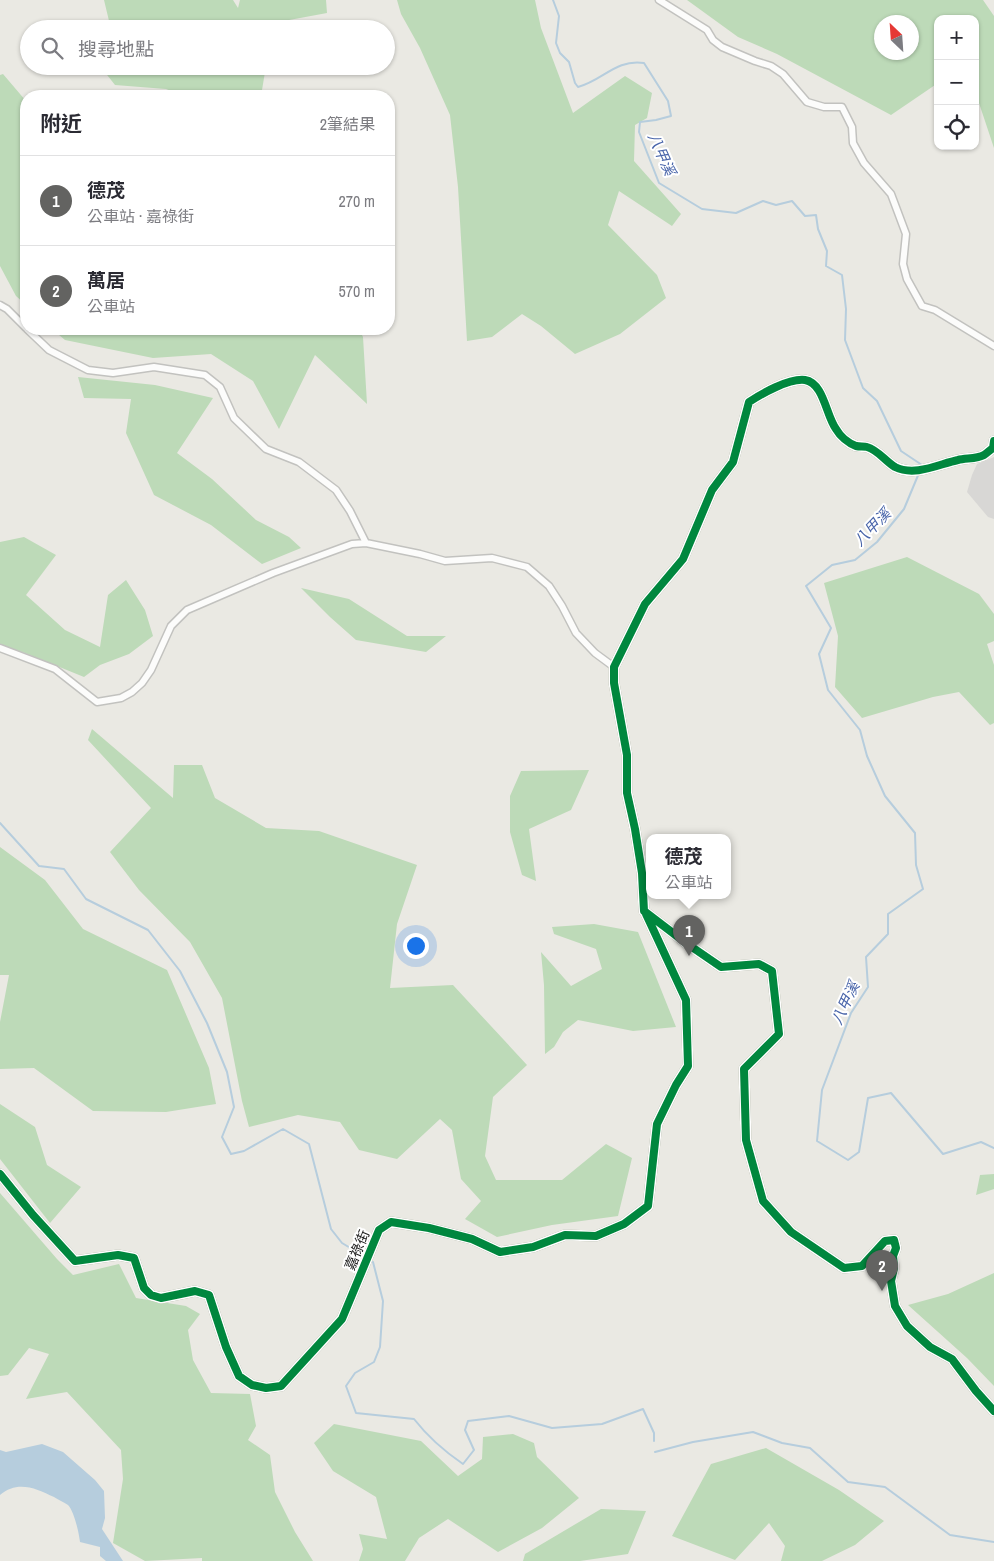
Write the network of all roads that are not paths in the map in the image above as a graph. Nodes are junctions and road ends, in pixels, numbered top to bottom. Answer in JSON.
{"nodes":[{"id":1,"x":659,"y":0,"type":"edge"},
{"id":2,"x":0,"y":305,"type":"edge"},
{"id":3,"x":20,"y":321,"type":"edge"},
{"id":4,"x":34,"y":335,"type":"edge"},
{"id":5,"x":994,"y":346,"type":"edge"},
{"id":6,"x":994,"y":441,"type":"edge"},
{"id":7,"x":366,"y":544,"type":"junction"},
{"id":8,"x":0,"y":648,"type":"edge"},
{"id":9,"x":614,"y":668,"type":"junction"},
{"id":10,"x":644,"y":911,"type":"junction"},
{"id":11,"x":0,"y":1174,"type":"edge"},
{"id":12,"x":994,"y":1412,"type":"edge"}],
"edges":[{"from":1,"to":5,"type":"street"},
{"from":2,"to":3,"type":"street"},
{"from":4,"to":7,"type":"street"},
{"from":6,"to":9,"type":"street"},
{"from":7,"to":8,"type":"street"},
{"from":7,"to":9,"type":"street"},
{"from":9,"to":10,"type":"street"},
{"from":10,"to":11,"type":"street","name":"嘉祿街"},
{"from":10,"to":12,"type":"street"}]}
